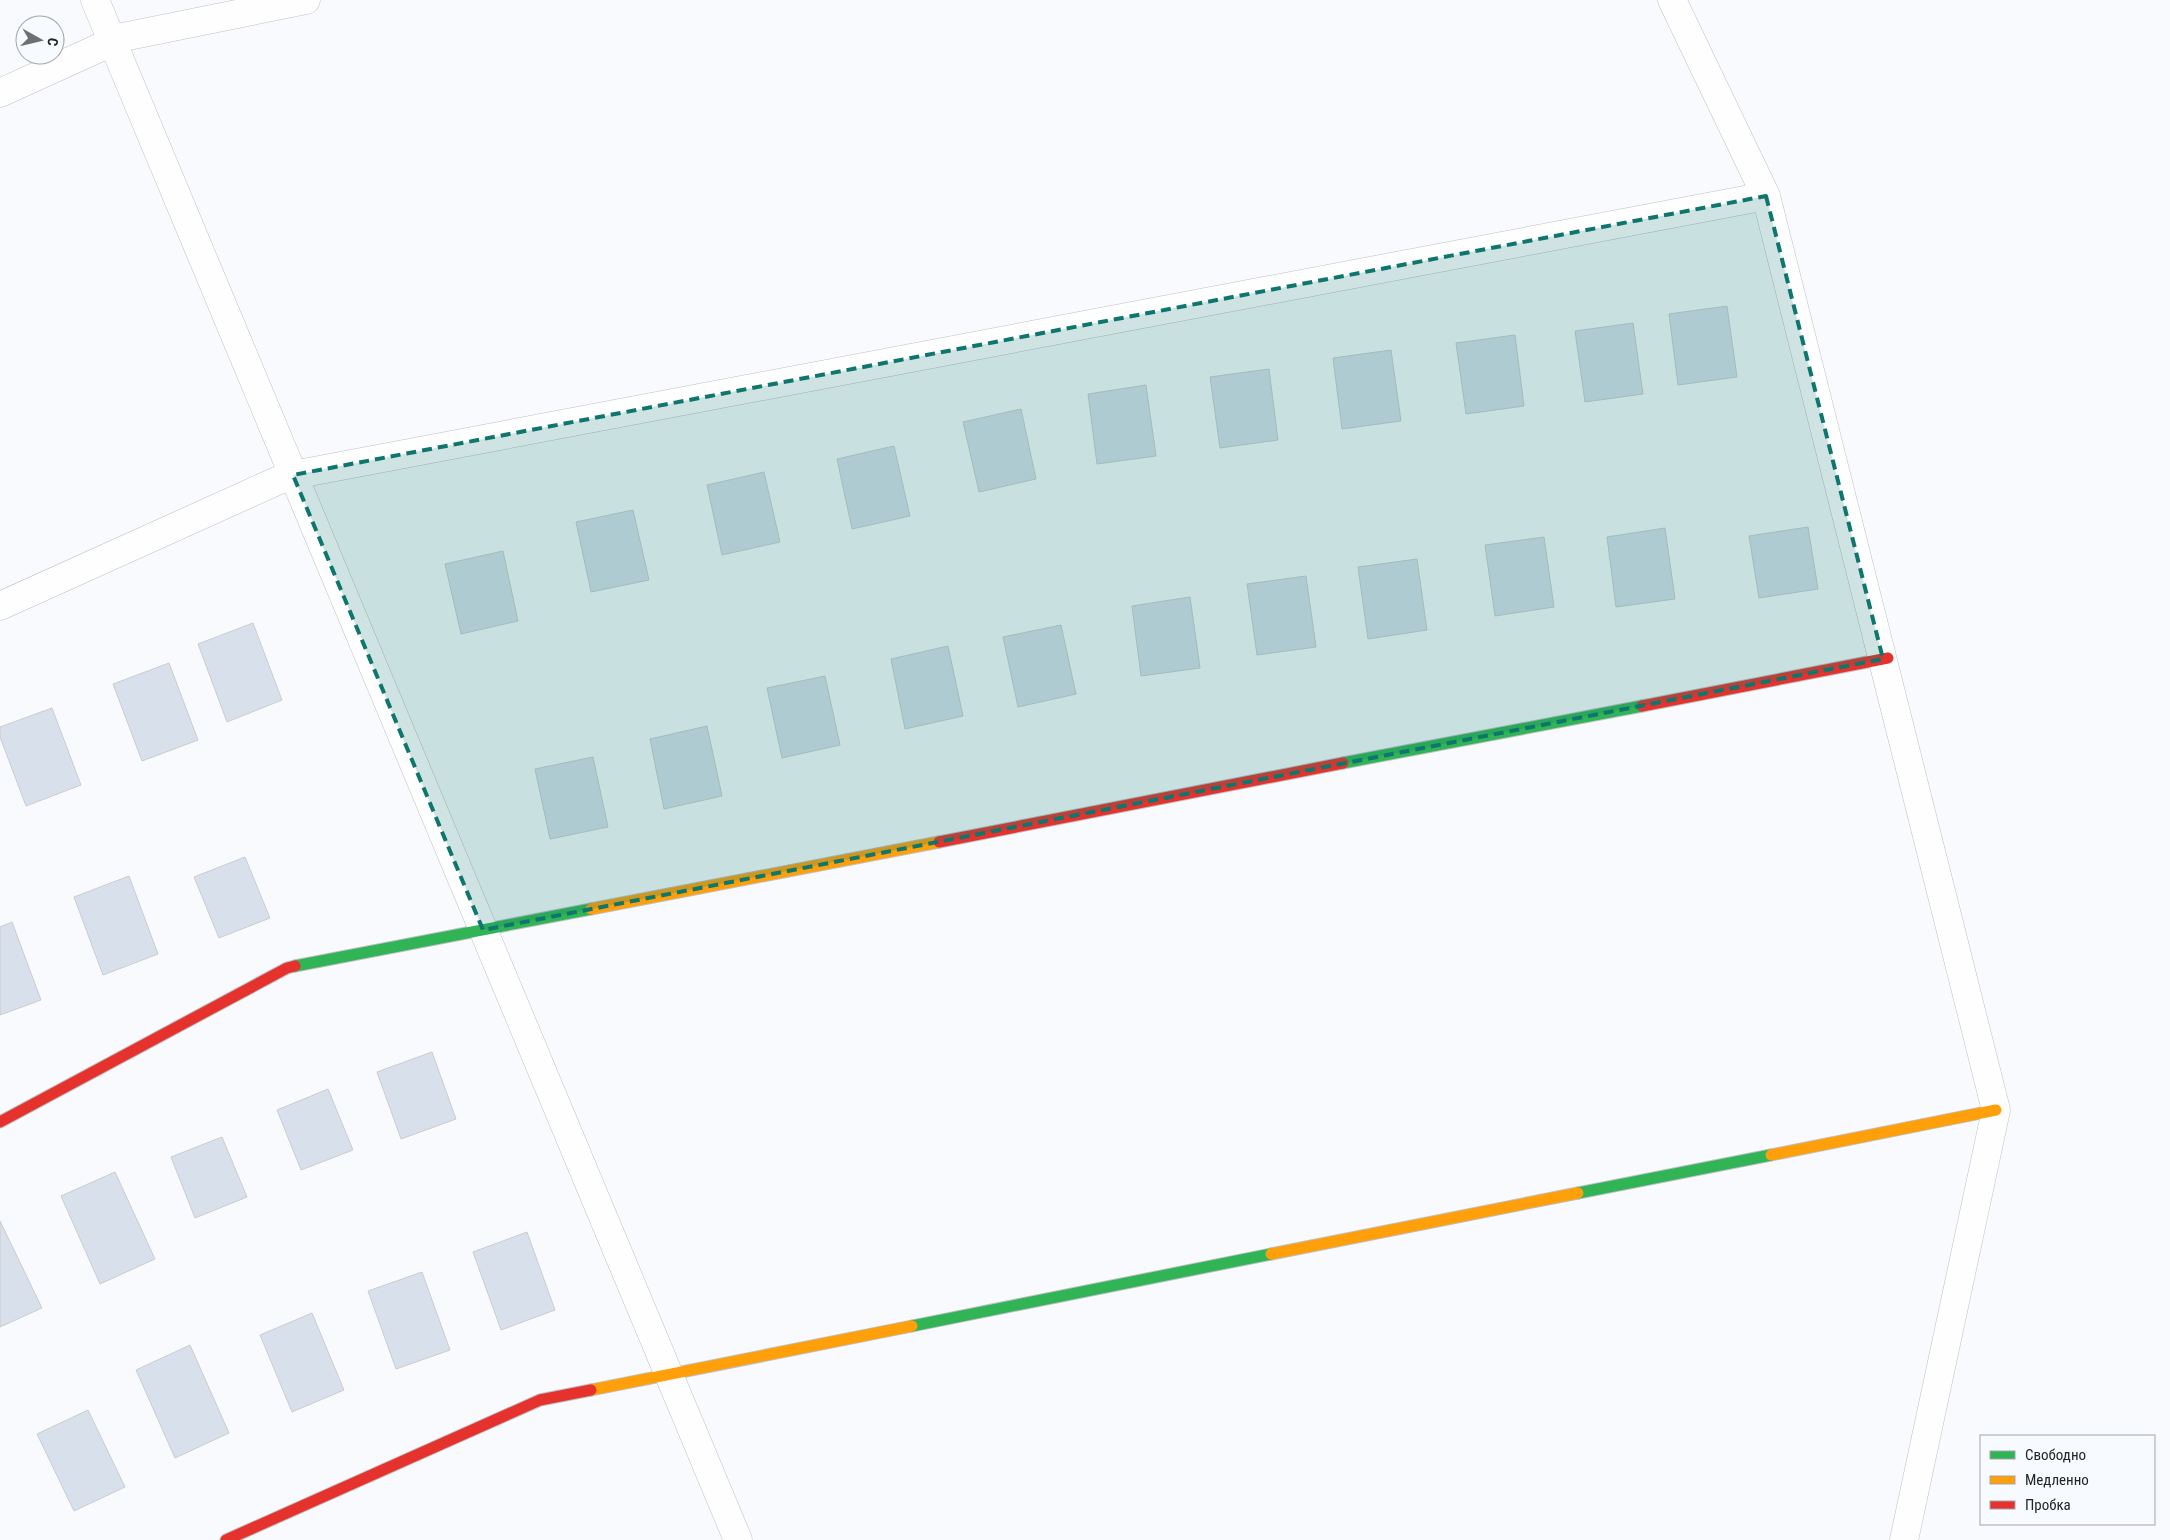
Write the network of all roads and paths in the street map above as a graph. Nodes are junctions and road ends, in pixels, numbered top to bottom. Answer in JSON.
{"nodes":[{"id":1,"x":95,"y":0,"type":"edge"},
{"id":2,"x":306,"y":0,"type":"edge"},
{"id":3,"x":1672,"y":0,"type":"edge"},
{"id":4,"x":113,"y":42,"type":"junction"},
{"id":5,"x":0,"y":93,"type":"edge"},
{"id":6,"x":1766,"y":196,"type":"junction"},
{"id":7,"x":293,"y":475,"type":"junction"},
{"id":8,"x":0,"y":606,"type":"edge"},
{"id":9,"x":1885,"y":659,"type":"junction"},
{"id":10,"x":483,"y":930,"type":"junction"},
{"id":11,"x":1996,"y":1110,"type":"junction"},
{"id":12,"x":0,"y":1122,"type":"edge"},
{"id":13,"x":669,"y":1374,"type":"junction"},
{"id":14,"x":226,"y":1540,"type":"edge"},
{"id":15,"x":738,"y":1540,"type":"edge"},
{"id":16,"x":1904,"y":1540,"type":"edge"}],
"edges":[{"from":1,"to":4,"type":"street"},
{"from":2,"to":4,"type":"street"},
{"from":3,"to":6,"type":"street"},
{"from":4,"to":5,"type":"street"},
{"from":4,"to":7,"type":"street"},
{"from":6,"to":7,"type":"street"},
{"from":6,"to":9,"type":"street"},
{"from":7,"to":8,"type":"street"},
{"from":7,"to":10,"type":"street"},
{"from":9,"to":10,"type":"street"},
{"from":9,"to":11,"type":"street"},
{"from":10,"to":12,"type":"street"},
{"from":10,"to":13,"type":"street"},
{"from":11,"to":13,"type":"street"},
{"from":11,"to":16,"type":"street"},
{"from":13,"to":14,"type":"street"},
{"from":13,"to":15,"type":"street"}]}
